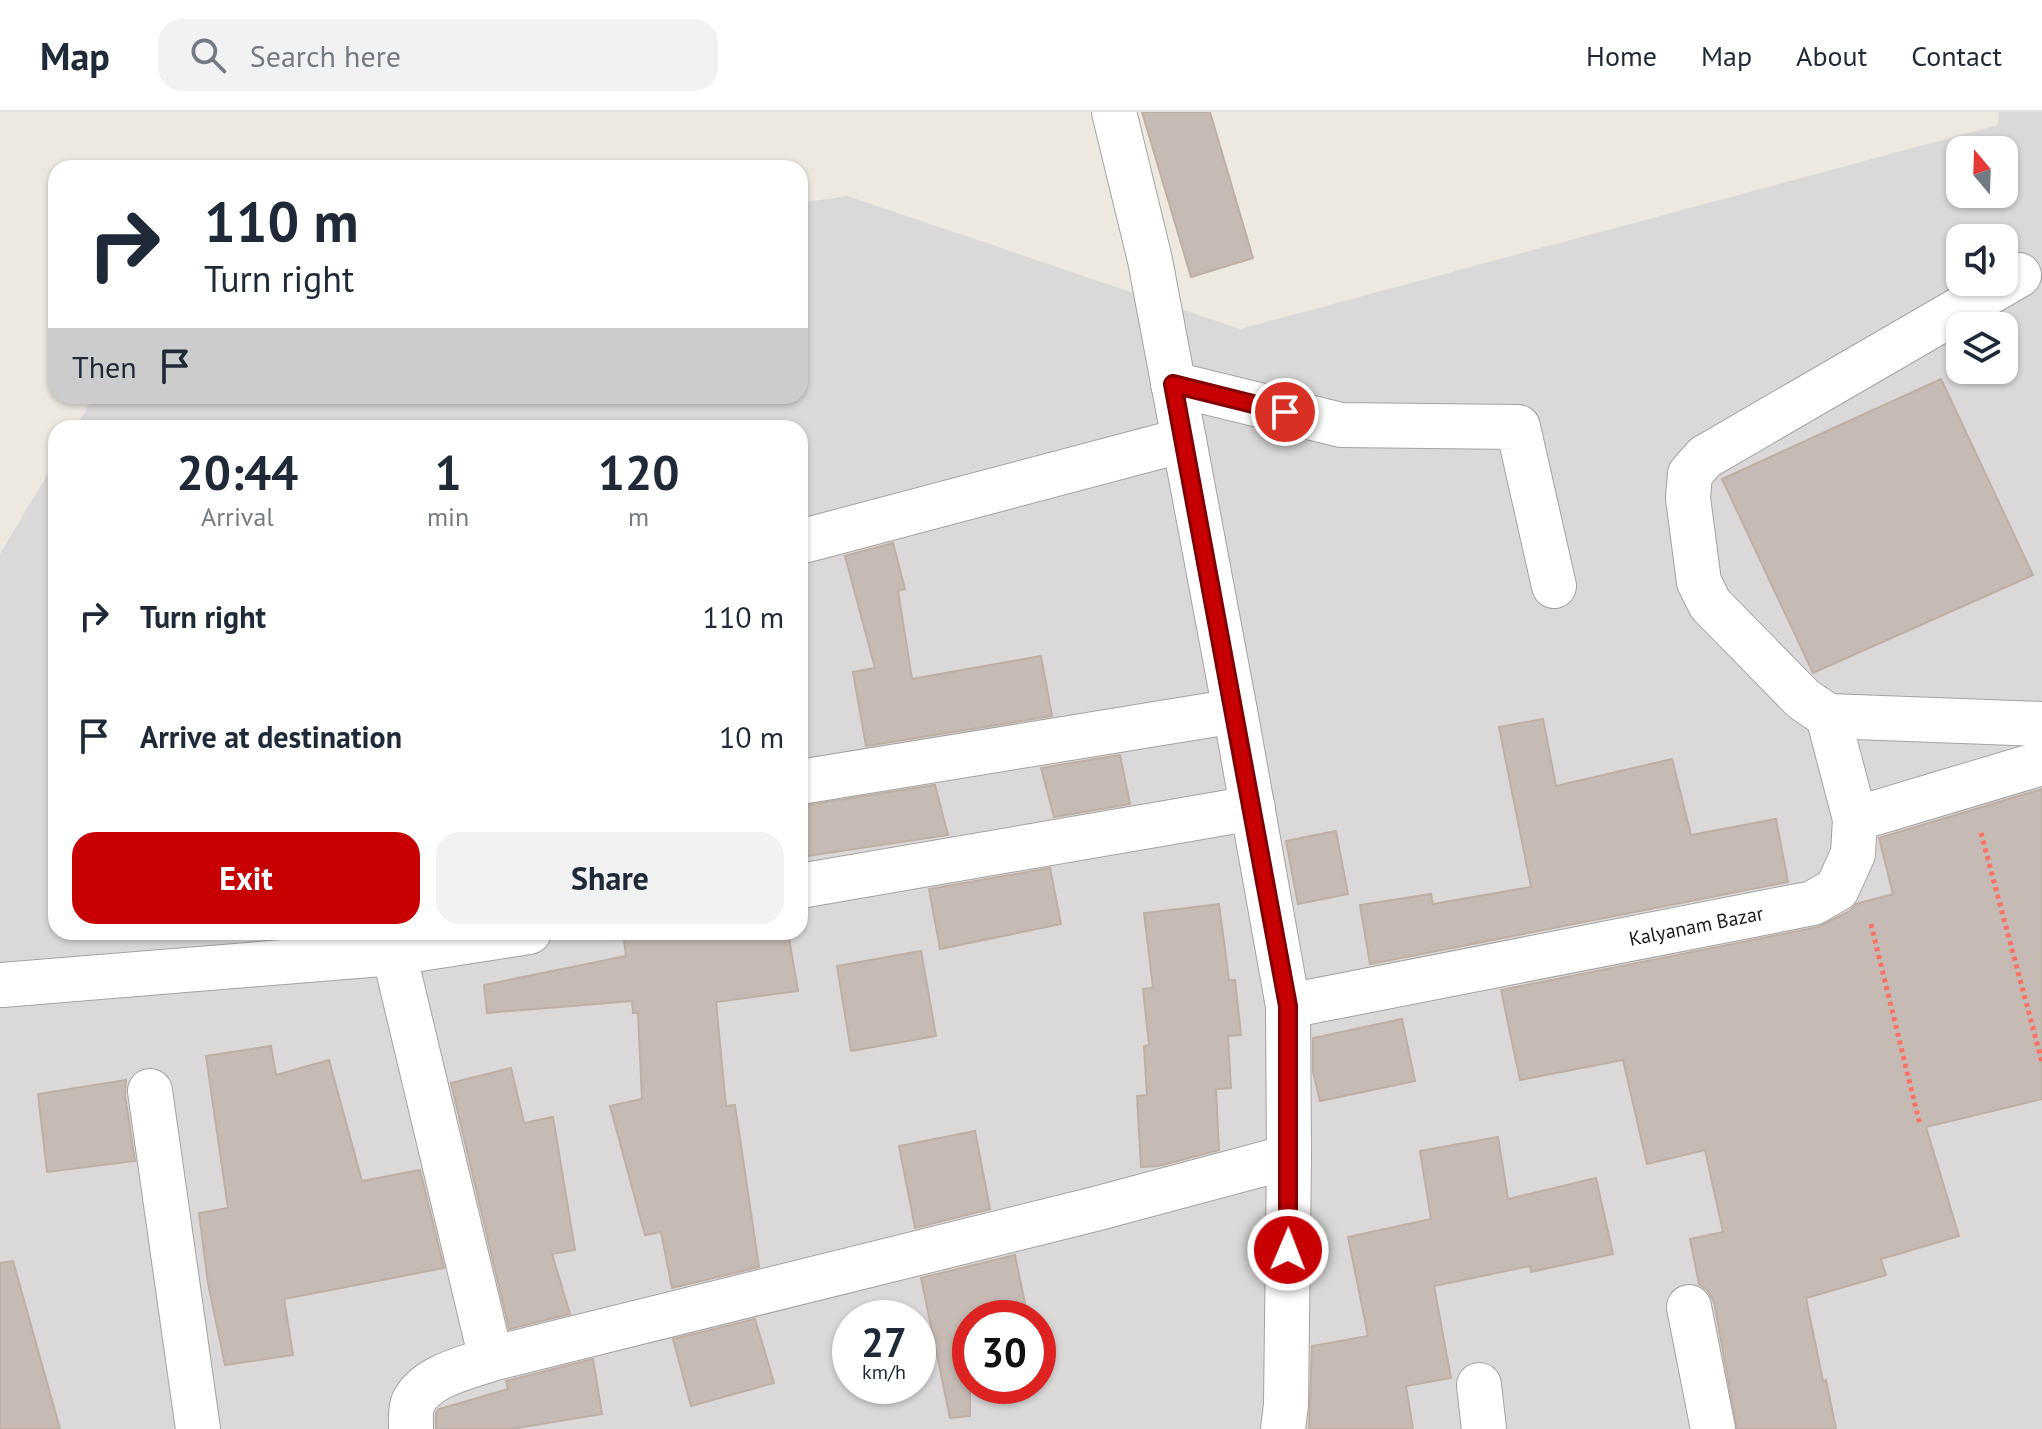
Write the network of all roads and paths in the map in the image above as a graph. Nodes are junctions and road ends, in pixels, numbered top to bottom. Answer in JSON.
{"nodes":[{"id":1,"x":1114,"y":112,"type":"edge"},
{"id":2,"x":2019,"y":275,"type":"dead end"},
{"id":3,"x":1173,"y":384,"type":"junction"},
{"id":4,"x":1184,"y":440,"type":"junction"},
{"id":5,"x":808,"y":540,"type":"edge"},
{"id":6,"x":1554,"y":586,"type":"dead end"},
{"id":7,"x":1235,"y":711,"type":"junction"},
{"id":8,"x":1828,"y":716,"type":"junction"},
{"id":9,"x":2042,"y":724,"type":"edge"},
{"id":10,"x":2042,"y":763,"type":"edge"},
{"id":11,"x":808,"y":781,"type":"edge"},
{"id":12,"x":1968,"y":786,"type":"junction"},
{"id":13,"x":1253,"y":808,"type":"junction"},
{"id":14,"x":1854,"y":836,"type":"junction"},
{"id":15,"x":808,"y":885,"type":"edge"},
{"id":16,"x":478,"y":940,"type":"edge"},
{"id":17,"x":326,"y":946,"type":"edge"},
{"id":18,"x":394,"y":953,"type":"junction"},
{"id":19,"x":2,"y":985,"type":"dead end"},
{"id":20,"x":1288,"y":1006,"type":"junction"},
{"id":21,"x":2042,"y":1062,"type":"edge"},
{"id":22,"x":150,"y":1091,"type":"dead end"},
{"id":23,"x":1920,"y":1125,"type":"dead end"},
{"id":24,"x":1289,"y":1157,"type":"junction"},
{"id":25,"x":1689,"y":1307,"type":"dead end"},
{"id":26,"x":491,"y":1359,"type":"junction"},
{"id":27,"x":1479,"y":1385,"type":"dead end"},
{"id":28,"x":198,"y":1429,"type":"edge"},
{"id":29,"x":411,"y":1429,"type":"edge"},
{"id":30,"x":1283,"y":1429,"type":"edge"},
{"id":31,"x":1484,"y":1429,"type":"edge"},
{"id":32,"x":1713,"y":1429,"type":"edge"}],
"edges":[{"from":1,"to":3,"type":"street"},
{"from":2,"to":8,"type":"street"},
{"from":3,"to":4,"type":"street"},
{"from":3,"to":6,"type":"street"},
{"from":4,"to":5,"type":"street"},
{"from":4,"to":7,"type":"street"},
{"from":7,"to":11,"type":"street"},
{"from":7,"to":13,"type":"street"},
{"from":8,"to":9,"type":"street"},
{"from":8,"to":14,"type":"street"},
{"from":10,"to":12,"type":"street"},
{"from":12,"to":14,"type":"street"},
{"from":12,"to":21,"type":"path"},
{"from":13,"to":15,"type":"street"},
{"from":13,"to":20,"type":"street"},
{"from":14,"to":20,"type":"street","name":"Kalyanam Bazar"},
{"from":14,"to":23,"type":"path"},
{"from":16,"to":18,"type":"street"},
{"from":17,"to":18,"type":"street"},
{"from":17,"to":19,"type":"street"},
{"from":18,"to":26,"type":"street"},
{"from":20,"to":24,"type":"street"},
{"from":22,"to":28,"type":"street"},
{"from":24,"to":26,"type":"street"},
{"from":24,"to":30,"type":"street"},
{"from":25,"to":32,"type":"street"},
{"from":26,"to":29,"type":"street"},
{"from":27,"to":31,"type":"street"}]}
